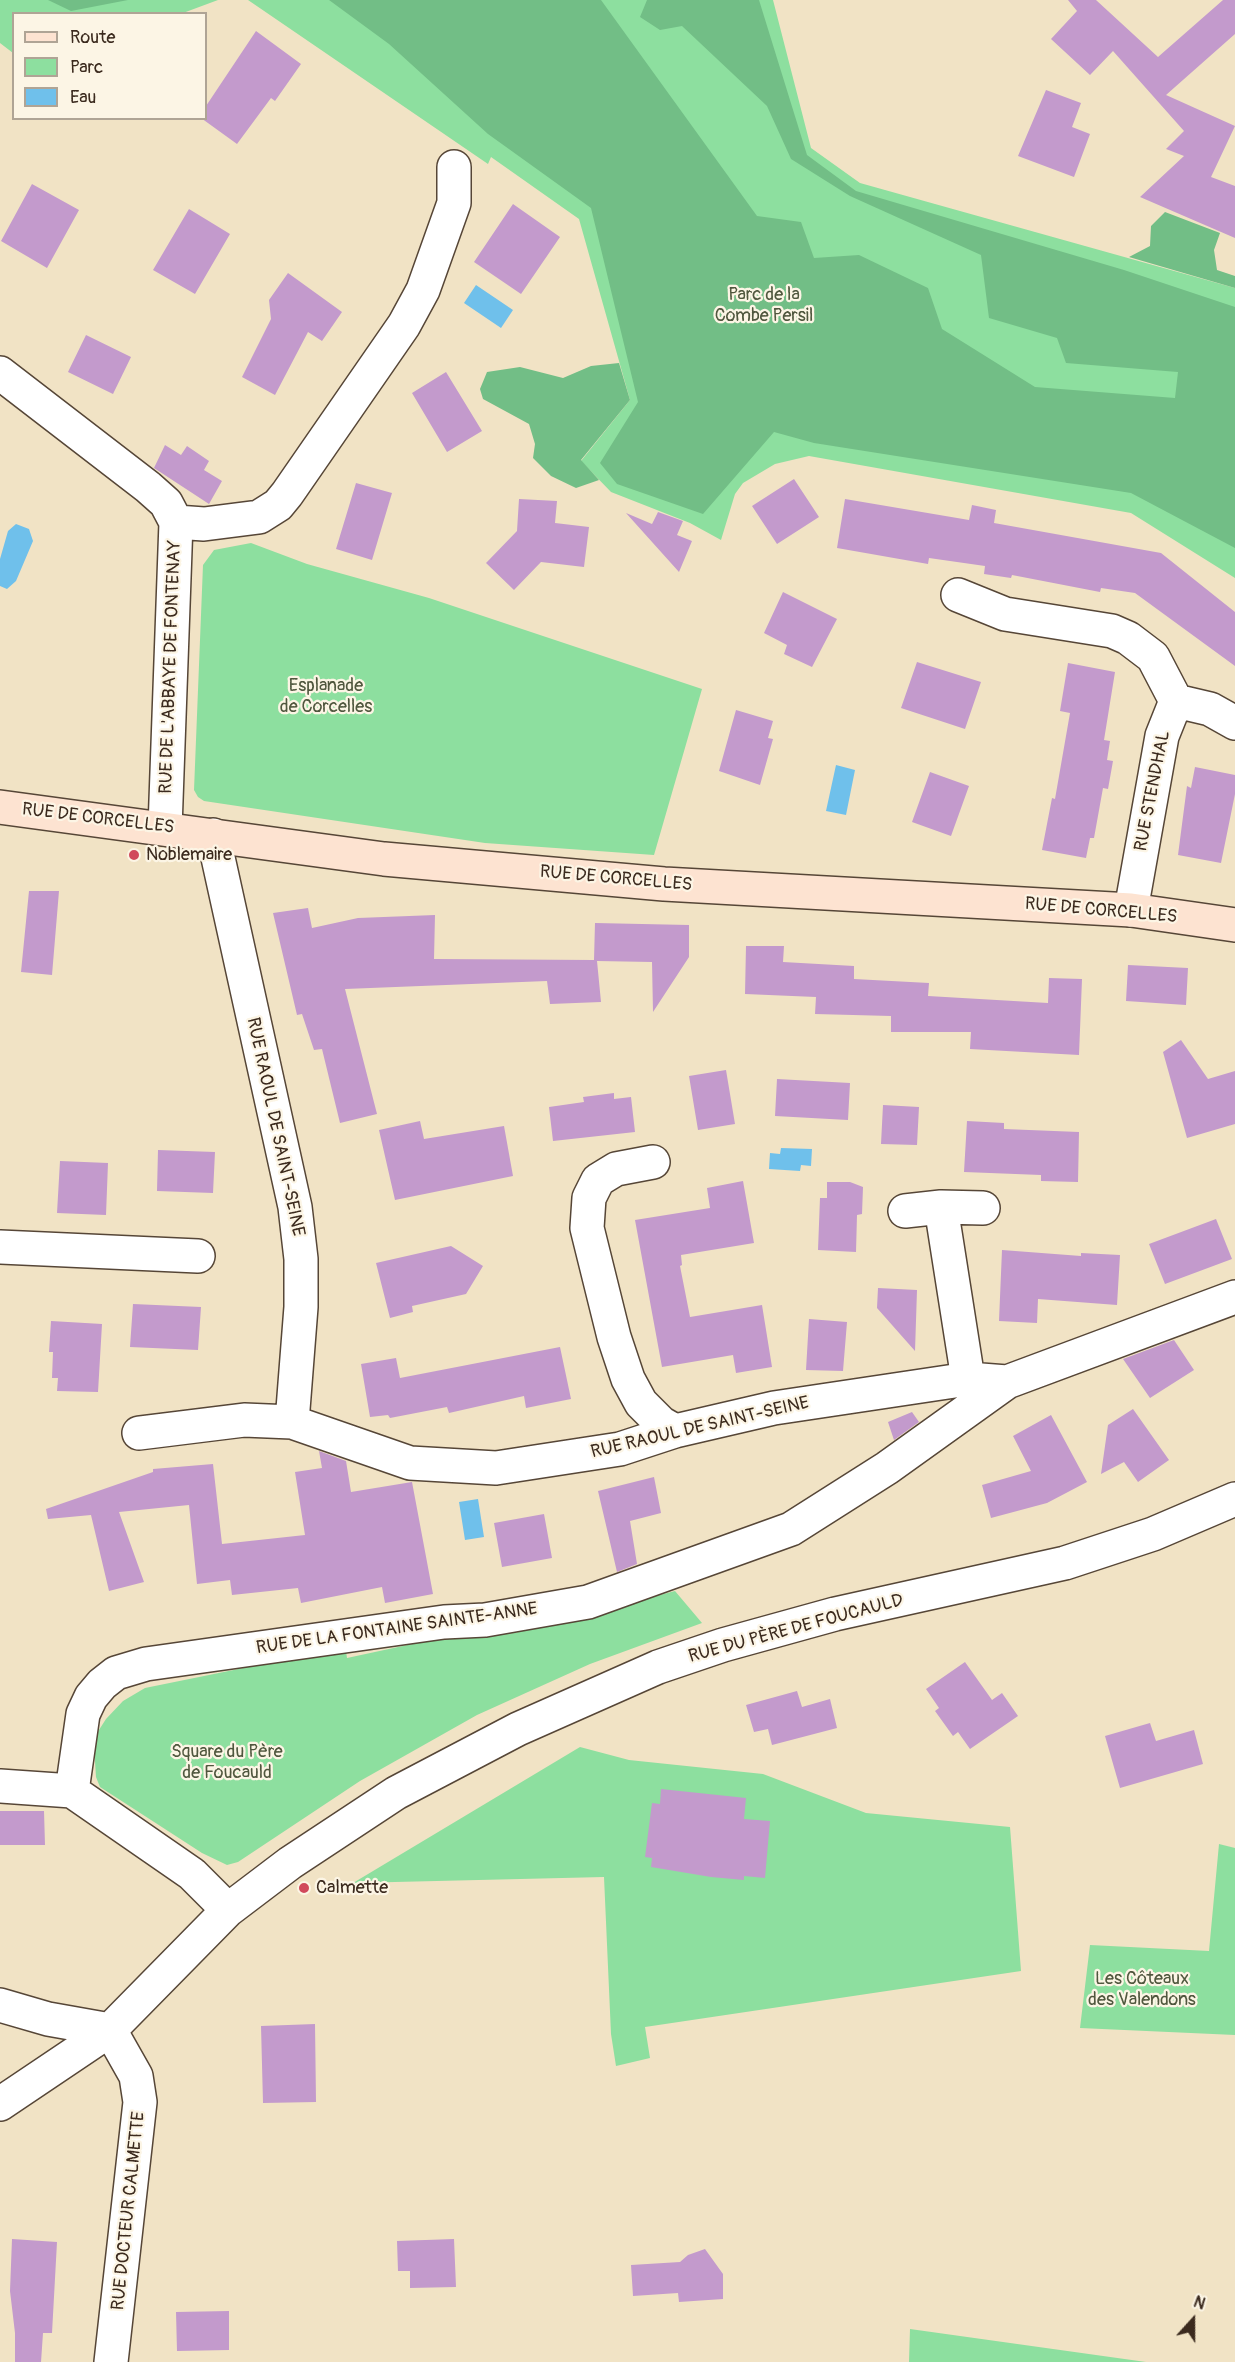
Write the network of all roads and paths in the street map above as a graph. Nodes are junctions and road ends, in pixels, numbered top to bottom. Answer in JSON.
{"nodes":[{"id":1,"x":454,"y":168,"type":"dead end"},
{"id":2,"x":0,"y":374,"type":"edge"},
{"id":3,"x":176,"y":522,"type":"junction"},
{"id":4,"x":958,"y":595,"type":"dead end"},
{"id":5,"x":1176,"y":701,"type":"junction"},
{"id":6,"x":1235,"y":723,"type":"edge"},
{"id":7,"x":0,"y":807,"type":"edge"},
{"id":8,"x":165,"y":828,"type":"junction"},
{"id":9,"x":213,"y":835,"type":"junction"},
{"id":10,"x":1131,"y":910,"type":"junction"},
{"id":11,"x":1235,"y":925,"type":"edge"},
{"id":12,"x":652,"y":1162,"type":"dead end"},
{"id":13,"x":941,"y":1207,"type":"junction"},
{"id":14,"x":983,"y":1208,"type":"dead end"},
{"id":15,"x":905,"y":1211,"type":"dead end"},
{"id":16,"x":0,"y":1247,"type":"edge"},
{"id":17,"x":198,"y":1256,"type":"dead end"},
{"id":18,"x":1235,"y":1297,"type":"edge"},
{"id":19,"x":968,"y":1378,"type":"junction"},
{"id":20,"x":1007,"y":1382,"type":"junction"},
{"id":21,"x":292,"y":1422,"type":"junction"},
{"id":22,"x":675,"y":1431,"type":"junction"},
{"id":23,"x":139,"y":1433,"type":"dead end"},
{"id":24,"x":1235,"y":1499,"type":"edge"},
{"id":25,"x":0,"y":1786,"type":"edge"},
{"id":26,"x":72,"y":1791,"type":"junction"},
{"id":27,"x":228,"y":1910,"type":"junction"},
{"id":28,"x":0,"y":2005,"type":"edge"},
{"id":29,"x":110,"y":2030,"type":"junction"},
{"id":30,"x":0,"y":2104,"type":"edge"},
{"id":31,"x":111,"y":2362,"type":"edge"}],
"edges":[{"from":1,"to":3,"type":"street"},
{"from":2,"to":3,"type":"street","name":"RUE DE L'ABBAYE DE FONTENAY"},
{"from":3,"to":8,"type":"street","name":"RUE DE L'ABBAYE DE FONTENAY"},
{"from":4,"to":5,"type":"street"},
{"from":5,"to":6,"type":"street"},
{"from":5,"to":10,"type":"street","name":"RUE STENDHAL"},
{"from":7,"to":8,"type":"main road","name":"RUE DE CORCELLES"},
{"from":8,"to":9,"type":"main road","name":"RUE DE CORCELLES"},
{"from":9,"to":10,"type":"main road","name":"RUE DE CORCELLES"},
{"from":9,"to":21,"type":"street","name":"RUE RAOUL DE SAINT-SEINE"},
{"from":10,"to":11,"type":"main road","name":"RUE DE CORCELLES"},
{"from":12,"to":22,"type":"street"},
{"from":13,"to":14,"type":"street"},
{"from":13,"to":15,"type":"street"},
{"from":13,"to":19,"type":"street"},
{"from":16,"to":17,"type":"street"},
{"from":18,"to":20,"type":"street","name":"RUE DE LA FONTAINE SAINTE-ANNE"},
{"from":19,"to":20,"type":"street","name":"RUE RAOUL DE SAINT-SEINE"},
{"from":19,"to":22,"type":"street","name":"RUE RAOUL DE SAINT-SEINE"},
{"from":20,"to":26,"type":"street","name":"RUE DE LA FONTAINE SAINTE-ANNE"},
{"from":21,"to":22,"type":"street","name":"RUE RAOUL DE SAINT-SEINE"},
{"from":21,"to":23,"type":"street","name":"RUE RAOUL DE SAINT-SEINE"},
{"from":24,"to":27,"type":"street","name":"RUE DU PÈRE DE FOUCAULD"},
{"from":25,"to":26,"type":"street"},
{"from":26,"to":27,"type":"street"},
{"from":27,"to":29,"type":"street"},
{"from":28,"to":29,"type":"street"},
{"from":29,"to":30,"type":"street"},
{"from":29,"to":31,"type":"street","name":"RUE DOCTEUR CALMETTE"}]}
